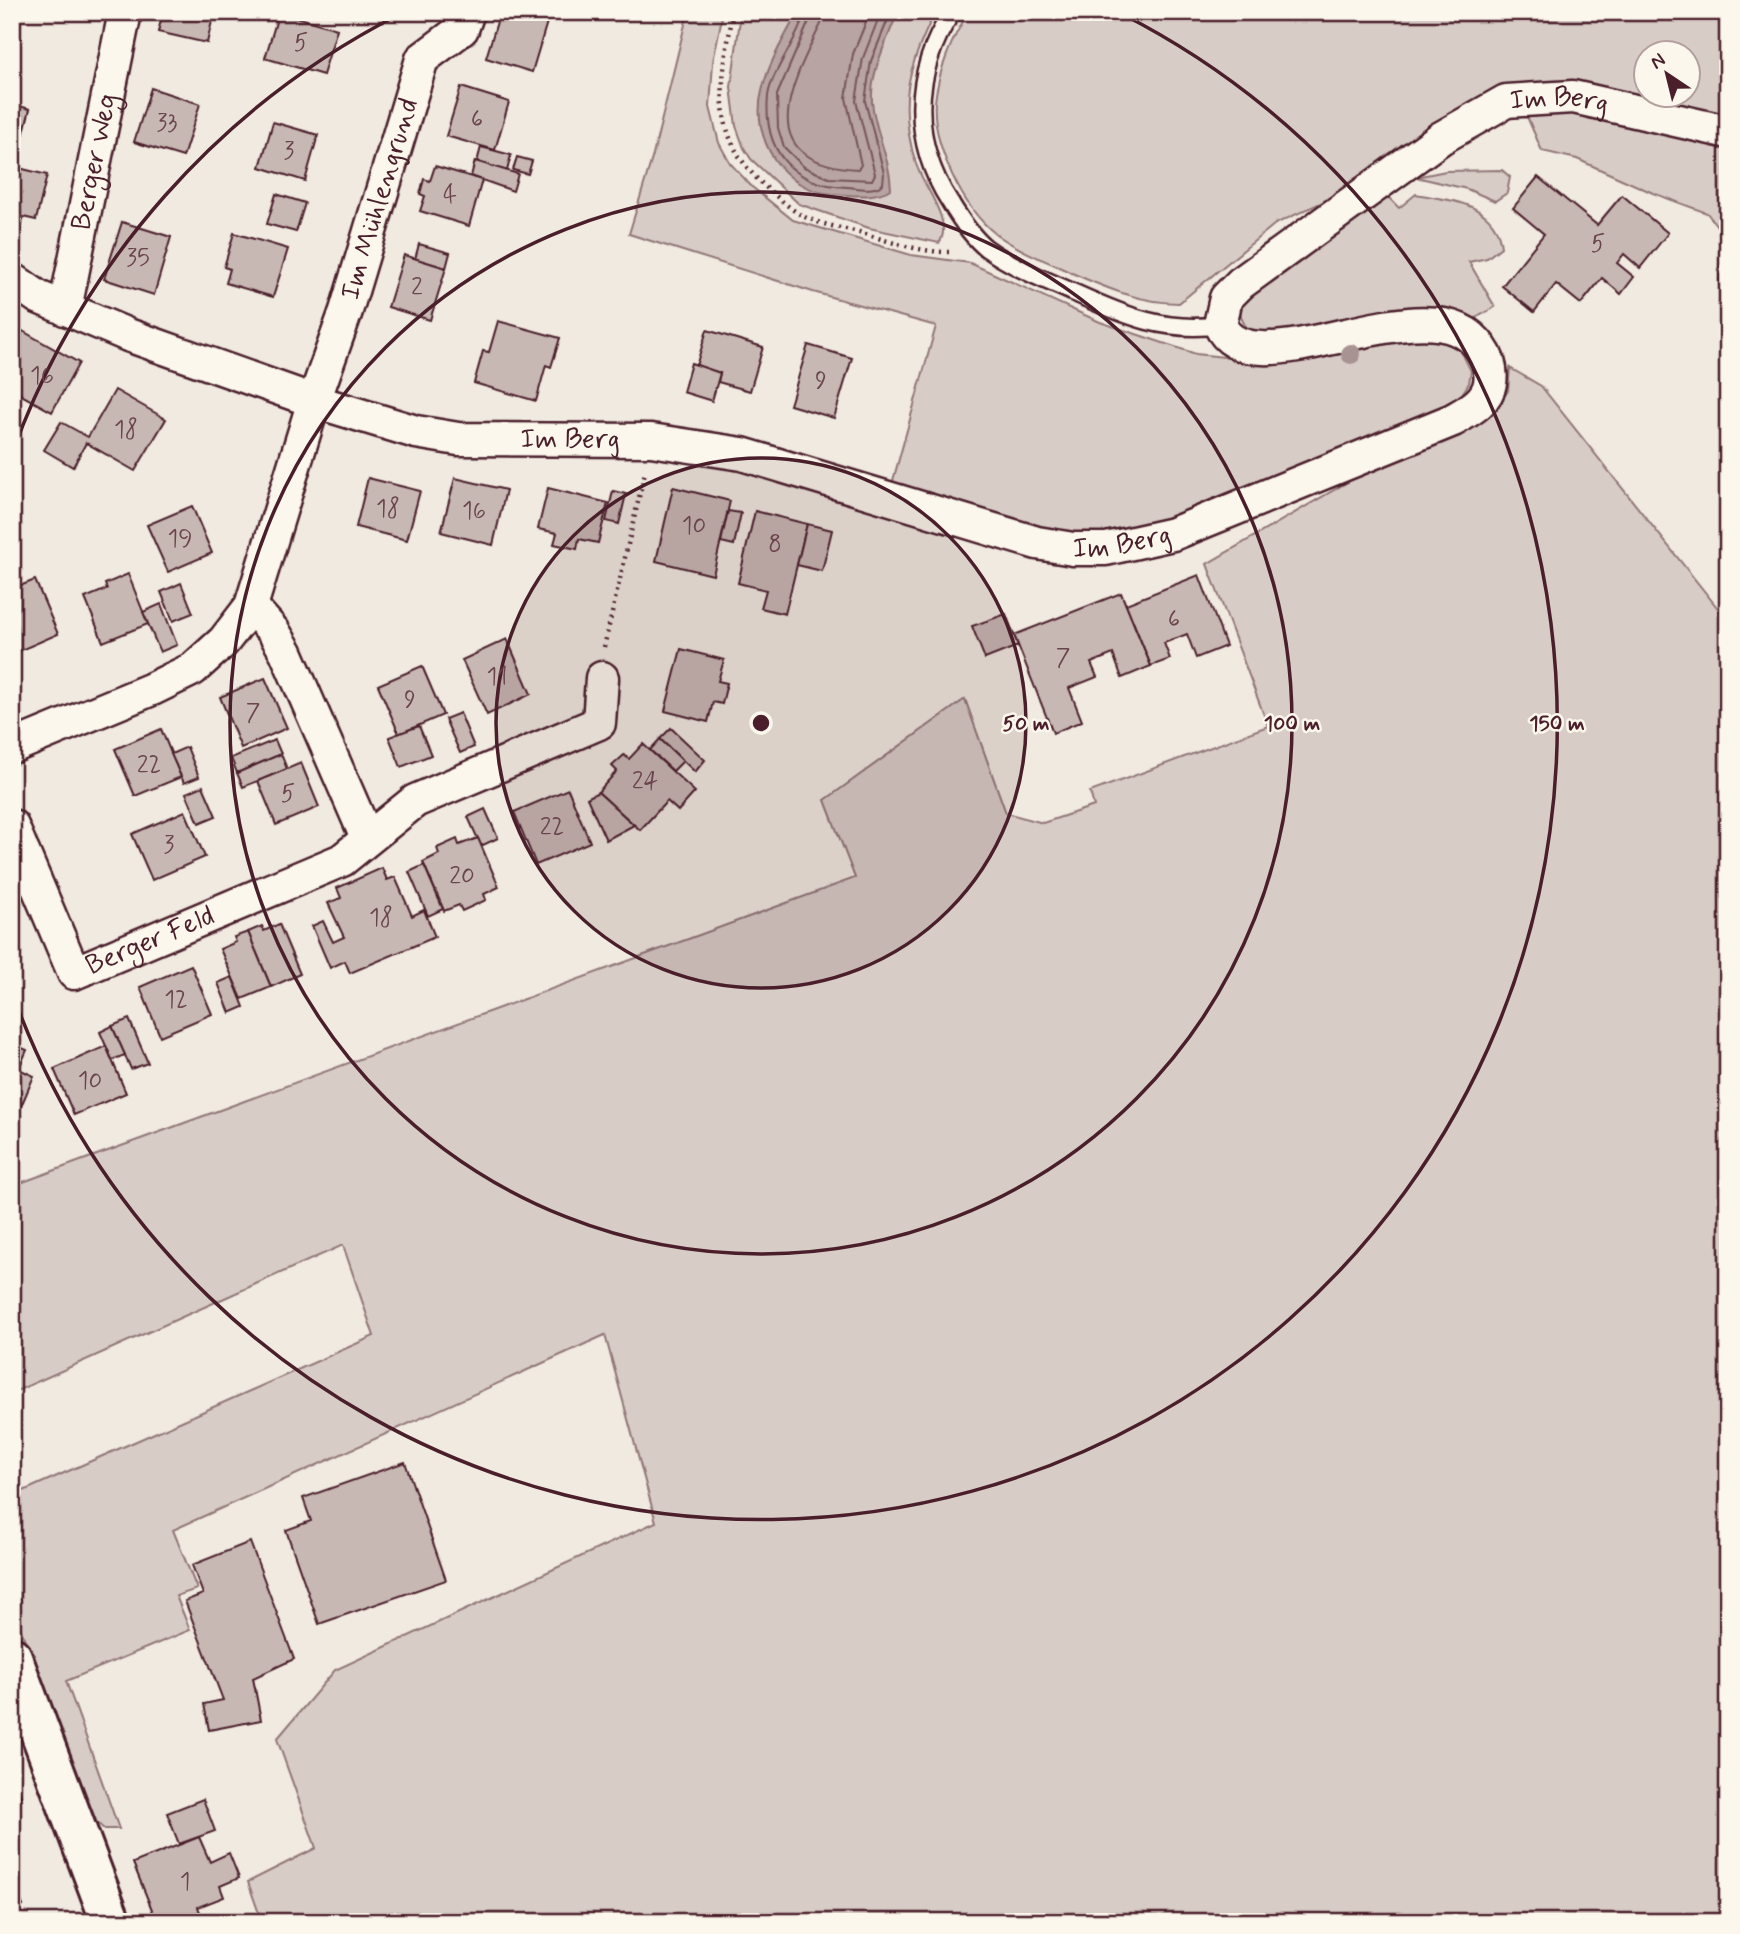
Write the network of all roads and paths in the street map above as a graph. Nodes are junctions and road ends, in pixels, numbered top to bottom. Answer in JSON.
{"nodes":[{"id":1,"x":125,"y":12,"type":"edge"},
{"id":2,"x":468,"y":12,"type":"edge"},
{"id":3,"x":733,"y":12,"type":"edge"},
{"id":4,"x":952,"y":12,"type":"edge"},
{"id":5,"x":1728,"y":132,"type":"edge"},
{"id":6,"x":984,"y":246,"type":"junction"},
{"id":7,"x":12,"y":279,"type":"edge"},
{"id":8,"x":65,"y":309,"type":"junction"},
{"id":9,"x":1220,"y":325,"type":"junction"},
{"id":10,"x":314,"y":401,"type":"junction"},
{"id":11,"x":651,"y":440,"type":"junction"},
{"id":12,"x":251,"y":607,"type":"junction"},
{"id":13,"x":602,"y":678,"type":"joint"},
{"id":14,"x":12,"y":747,"type":"edge"},
{"id":15,"x":12,"y":825,"type":"edge"},
{"id":16,"x":367,"y":838,"type":"junction"},
{"id":17,"x":12,"y":1657,"type":"edge"},
{"id":18,"x":111,"y":1922,"type":"edge"}],
"edges":[{"from":1,"to":8,"type":"street","name":"Berger Weg"},
{"from":2,"to":10,"type":"street","name":"Im Mühlengrund"},
{"from":3,"to":6,"type":"path"},
{"from":4,"to":6,"type":"lane"},
{"from":5,"to":9,"type":"street","name":"Im Berg"},
{"from":6,"to":9,"type":"lane"},
{"from":7,"to":8,"type":"street"},
{"from":8,"to":10,"type":"street"},
{"from":9,"to":11,"type":"street","name":"Im Berg"},
{"from":10,"to":11,"type":"street","name":"Im Berg"},
{"from":10,"to":12,"type":"street"},
{"from":11,"to":13,"type":"path"},
{"from":12,"to":14,"type":"street"},
{"from":12,"to":16,"type":"street"},
{"from":13,"to":16,"type":"street","name":"Berger Feld"},
{"from":15,"to":16,"type":"street","name":"Berger Feld"},
{"from":17,"to":18,"type":"main road"}]}
